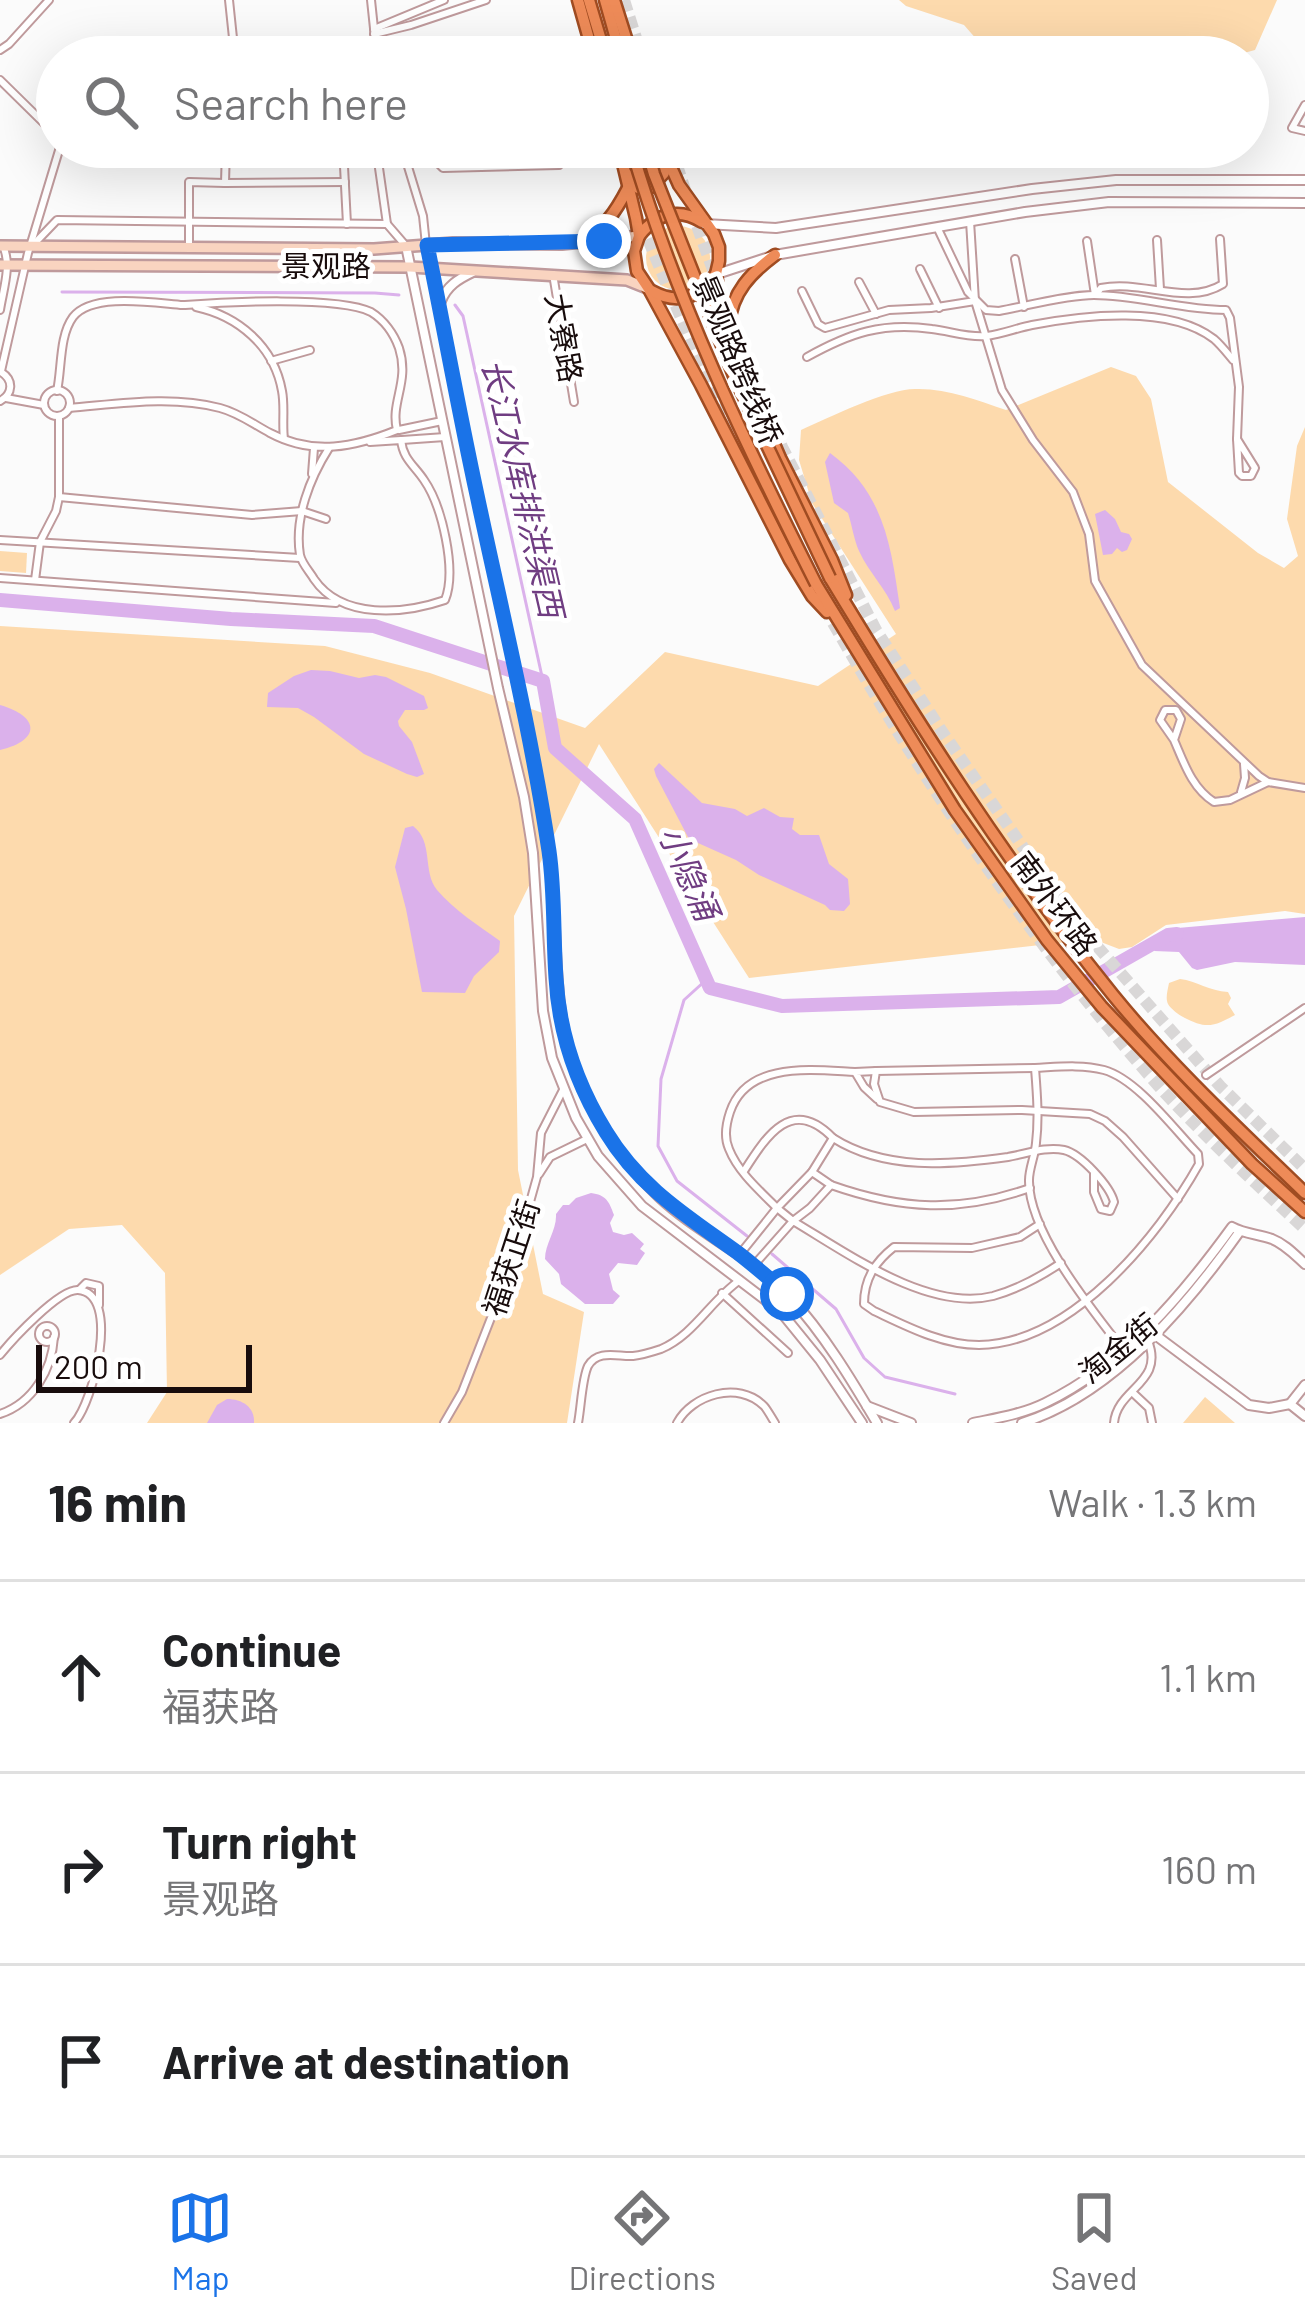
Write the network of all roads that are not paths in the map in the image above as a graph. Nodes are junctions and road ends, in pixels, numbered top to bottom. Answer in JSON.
{"nodes":[{"id":1,"x":49,"y":0,"type":"edge"},
{"id":2,"x":229,"y":0,"type":"edge"},
{"id":3,"x":371,"y":0,"type":"edge"},
{"id":4,"x":444,"y":0,"type":"edge"},
{"id":5,"x":486,"y":0,"type":"edge"},
{"id":6,"x":578,"y":0,"type":"edge"},
{"id":7,"x":590,"y":0,"type":"edge"},
{"id":8,"x":609,"y":0,"type":"edge"},
{"id":9,"x":374,"y":31,"type":"junction"},
{"id":10,"x":233,"y":36,"type":"edge"},
{"id":11,"x":375,"y":36,"type":"edge"},
{"id":12,"x":588,"y":36,"type":"edge"},
{"id":13,"x":600,"y":36,"type":"edge"},
{"id":14,"x":617,"y":36,"type":"edge"},
{"id":15,"x":624,"y":36,"type":"edge"},
{"id":16,"x":0,"y":50,"type":"edge"},
{"id":17,"x":0,"y":80,"type":"edge"},
{"id":18,"x":1305,"y":106,"type":"edge"},
{"id":19,"x":36,"y":115,"type":"edge"},
{"id":20,"x":1305,"y":131,"type":"edge"},
{"id":21,"x":54,"y":168,"type":"edge"},
{"id":22,"x":225,"y":168,"type":"edge"},
{"id":23,"x":344,"y":168,"type":"edge"},
{"id":24,"x":379,"y":168,"type":"edge"},
{"id":25,"x":408,"y":168,"type":"edge"},
{"id":26,"x":624,"y":168,"type":"edge"},
{"id":27,"x":625,"y":168,"type":"edge"},
{"id":28,"x":639,"y":168,"type":"edge"},
{"id":29,"x":652,"y":168,"type":"edge"},
{"id":30,"x":663,"y":168,"type":"edge"},
{"id":31,"x":671,"y":168,"type":"edge"},
{"id":32,"x":1305,"y":180,"type":"edge"},
{"id":33,"x":225,"y":182,"type":"junction"},
{"id":34,"x":345,"y":182,"type":"junction"},
{"id":35,"x":628,"y":188,"type":"junction"},
{"id":36,"x":1032,"y":189,"type":"junction"},
{"id":37,"x":1014,"y":192,"type":"junction"},
{"id":38,"x":1305,"y":203,"type":"edge"},
{"id":39,"x":1033,"y":212,"type":"junction"},
{"id":40,"x":1016,"y":214,"type":"junction"},
{"id":41,"x":970,"y":221,"type":"junction"},
{"id":42,"x":189,"y":223,"type":"junction"},
{"id":43,"x":347,"y":224,"type":"junction"},
{"id":44,"x":387,"y":224,"type":"junction"},
{"id":45,"x":705,"y":224,"type":"junction"},
{"id":46,"x":937,"y":227,"type":"junction"},
{"id":47,"x":639,"y":236,"type":"junction"},
{"id":48,"x":1220,"y":238,"type":"dead end"},
{"id":49,"x":1157,"y":239,"type":"dead end"},
{"id":50,"x":1088,"y":241,"type":"dead end"},
{"id":51,"x":579,"y":242,"type":"junction"},
{"id":52,"x":427,"y":245,"type":"junction"},
{"id":53,"x":2,"y":246,"type":"edge"},
{"id":54,"x":32,"y":246,"type":"junction"},
{"id":55,"x":406,"y":246,"type":"junction"},
{"id":56,"x":189,"y":249,"type":"junction"},
{"id":57,"x":775,"y":255,"type":"junction"},
{"id":58,"x":1015,"y":260,"type":"dead end"},
{"id":59,"x":4,"y":265,"type":"edge"},
{"id":60,"x":26,"y":266,"type":"junction"},
{"id":61,"x":410,"y":267,"type":"junction"},
{"id":62,"x":432,"y":269,"type":"junction"},
{"id":63,"x":920,"y":269,"type":"dead end"},
{"id":64,"x":476,"y":271,"type":"junction"},
{"id":65,"x":553,"y":274,"type":"junction"},
{"id":66,"x":716,"y":274,"type":"junction"},
{"id":67,"x":859,"y":282,"type":"dead end"},
{"id":68,"x":650,"y":289,"type":"junction"},
{"id":69,"x":1160,"y":289,"type":"junction"},
{"id":70,"x":802,"y":291,"type":"dead end"},
{"id":71,"x":1095,"y":295,"type":"junction"},
{"id":72,"x":976,"y":301,"type":"junction"},
{"id":73,"x":184,"y":305,"type":"junction"},
{"id":74,"x":1024,"y":307,"type":"junction"},
{"id":75,"x":939,"y":308,"type":"junction"},
{"id":76,"x":439,"y":309,"type":"junction"},
{"id":77,"x":0,"y":310,"type":"edge"},
{"id":78,"x":876,"y":314,"type":"junction"},
{"id":79,"x":1232,"y":332,"type":"junction"},
{"id":80,"x":729,"y":333,"type":"junction"},
{"id":81,"x":985,"y":336,"type":"junction"},
{"id":82,"x":1217,"y":341,"type":"junction"},
{"id":83,"x":310,"y":350,"type":"dead end"},
{"id":84,"x":807,"y":357,"type":"dead end"},
{"id":85,"x":271,"y":361,"type":"junction"},
{"id":86,"x":1235,"y":362,"type":"junction"},
{"id":87,"x":0,"y":371,"type":"edge"},
{"id":88,"x":57,"y":391,"type":"junction"},
{"id":89,"x":3,"y":399,"type":"edge"},
{"id":90,"x":574,"y":402,"type":"dead end"},
{"id":91,"x":44,"y":405,"type":"junction"},
{"id":92,"x":69,"y":408,"type":"junction"},
{"id":93,"x":59,"y":416,"type":"junction"},
{"id":94,"x":442,"y":421,"type":"junction"},
{"id":95,"x":398,"y":430,"type":"junction"},
{"id":96,"x":446,"y":437,"type":"junction"},
{"id":97,"x":284,"y":439,"type":"junction"},
{"id":98,"x":1237,"y":439,"type":"junction"},
{"id":99,"x":400,"y":440,"type":"junction"},
{"id":100,"x":367,"y":442,"type":"junction"},
{"id":101,"x":314,"y":448,"type":"junction"},
{"id":102,"x":329,"y":448,"type":"junction"},
{"id":103,"x":312,"y":475,"type":"junction"},
{"id":104,"x":59,"y":497,"type":"junction"},
{"id":105,"x":302,"y":511,"type":"junction"},
{"id":106,"x":326,"y":518,"type":"dead end"},
{"id":107,"x":0,"y":540,"type":"edge"},
{"id":108,"x":40,"y":542,"type":"junction"},
{"id":109,"x":300,"y":559,"type":"junction"},
{"id":110,"x":0,"y":578,"type":"edge"},
{"id":111,"x":830,"y":578,"type":"joint"},
{"id":112,"x":35,"y":580,"type":"junction"},
{"id":113,"x":816,"y":584,"type":"joint"},
{"id":114,"x":339,"y":603,"type":"junction"},
{"id":115,"x":856,"y":621,"type":"junction"},
{"id":116,"x":842,"y":627,"type":"junction"},
{"id":117,"x":1174,"y":740,"type":"junction"},
{"id":118,"x":1244,"y":761,"type":"junction"},
{"id":119,"x":1268,"y":782,"type":"junction"},
{"id":120,"x":1304,"y":786,"type":"edge"},
{"id":121,"x":1240,"y":795,"type":"junction"},
{"id":122,"x":1305,"y":1008,"type":"edge"},
{"id":123,"x":1035,"y":1068,"type":"junction"},
{"id":124,"x":875,"y":1071,"type":"junction"},
{"id":125,"x":855,"y":1072,"type":"junction"},
{"id":126,"x":1206,"y":1075,"type":"dead end"},
{"id":127,"x":564,"y":1088,"type":"junction"},
{"id":128,"x":880,"y":1102,"type":"junction"},
{"id":129,"x":1039,"y":1111,"type":"junction"},
{"id":130,"x":586,"y":1138,"type":"junction"},
{"id":131,"x":833,"y":1138,"type":"junction"},
{"id":132,"x":1036,"y":1151,"type":"junction"},
{"id":133,"x":744,"y":1172,"type":"junction"},
{"id":134,"x":812,"y":1172,"type":"junction"},
{"id":135,"x":1094,"y":1173,"type":"junction"},
{"id":136,"x":537,"y":1177,"type":"junction"},
{"id":137,"x":831,"y":1185,"type":"junction"},
{"id":138,"x":1030,"y":1188,"type":"junction"},
{"id":139,"x":1305,"y":1189,"type":"edge"},
{"id":140,"x":1178,"y":1199,"type":"junction"},
{"id":141,"x":777,"y":1208,"type":"junction"},
{"id":142,"x":1305,"y":1216,"type":"edge"},
{"id":143,"x":794,"y":1221,"type":"junction"},
{"id":144,"x":1040,"y":1224,"type":"junction"},
{"id":145,"x":747,"y":1260,"type":"junction"},
{"id":146,"x":1061,"y":1263,"type":"junction"},
{"id":147,"x":1305,"y":1264,"type":"edge"},
{"id":148,"x":874,"y":1268,"type":"junction"},
{"id":149,"x":740,"y":1280,"type":"junction"},
{"id":150,"x":722,"y":1293,"type":"junction"},
{"id":151,"x":1086,"y":1300,"type":"junction"},
{"id":152,"x":1150,"y":1334,"type":"junction"},
{"id":153,"x":54,"y":1337,"type":"junction"},
{"id":154,"x":44,"y":1342,"type":"junction"},
{"id":155,"x":1124,"y":1351,"type":"junction"},
{"id":156,"x":788,"y":1353,"type":"dead end"},
{"id":157,"x":0,"y":1355,"type":"edge"},
{"id":158,"x":50,"y":1360,"type":"junction"},
{"id":159,"x":1305,"y":1385,"type":"edge"},
{"id":160,"x":1132,"y":1392,"type":"junction"},
{"id":161,"x":1290,"y":1404,"type":"junction"},
{"id":162,"x":867,"y":1406,"type":"junction"},
{"id":163,"x":0,"y":1414,"type":"edge"},
{"id":164,"x":1305,"y":1415,"type":"edge"},
{"id":165,"x":1114,"y":1419,"type":"edge"},
{"id":166,"x":1103,"y":1421,"type":"edge"},
{"id":167,"x":74,"y":1423,"type":"edge"},
{"id":168,"x":443,"y":1423,"type":"edge"},
{"id":169,"x":578,"y":1423,"type":"edge"},
{"id":170,"x":676,"y":1423,"type":"edge"},
{"id":171,"x":775,"y":1423,"type":"edge"},
{"id":172,"x":860,"y":1423,"type":"edge"},
{"id":173,"x":877,"y":1423,"type":"edge"},
{"id":174,"x":910,"y":1423,"type":"edge"},
{"id":175,"x":973,"y":1423,"type":"edge"},
{"id":176,"x":1022,"y":1423,"type":"edge"},
{"id":177,"x":1151,"y":1423,"type":"edge"}],
"edges":[{"from":1,"to":16,"type":"street"},
{"from":2,"to":10,"type":"street"},
{"from":3,"to":9,"type":"street"},
{"from":4,"to":9,"type":"street"},
{"from":5,"to":9,"type":"street"},
{"from":6,"to":12,"type":"highway"},
{"from":7,"to":13,"type":"highway"},
{"from":8,"to":14,"type":"highway"},
{"from":8,"to":15,"type":"highway"},
{"from":9,"to":11,"type":"street"},
{"from":17,"to":19,"type":"street"},
{"from":18,"to":20,"type":"street"},
{"from":21,"to":54,"type":"street"},
{"from":22,"to":33,"type":"street"},
{"from":23,"to":34,"type":"street"},
{"from":24,"to":44,"type":"street"},
{"from":25,"to":52,"type":"street"},
{"from":26,"to":35,"type":"highway"},
{"from":27,"to":30,"type":"highway"},
{"from":28,"to":113,"type":"highway","name":"景观路跨线桥","bridge":true},
{"from":29,"to":111,"type":"highway","name":"景观路跨线桥","bridge":true},
{"from":31,"to":45,"type":"highway"},
{"from":32,"to":36,"type":"street"},
{"from":33,"to":34,"type":"street"},
{"from":33,"to":42,"type":"street"},
{"from":34,"to":43,"type":"street"},
{"from":35,"to":47,"type":"highway"},
{"from":35,"to":51,"type":"highway"},
{"from":36,"to":37,"type":"street"},
{"from":36,"to":39,"type":"street"},
{"from":37,"to":40,"type":"street"},
{"from":37,"to":45,"type":"street"},
{"from":38,"to":39,"type":"street"},
{"from":39,"to":40,"type":"street"},
{"from":40,"to":41,"type":"street"},
{"from":41,"to":46,"type":"street"},
{"from":41,"to":72,"type":"street"},
{"from":42,"to":43,"type":"street"},
{"from":42,"to":54,"type":"street"},
{"from":42,"to":56,"type":"street"},
{"from":43,"to":44,"type":"street"},
{"from":44,"to":55,"type":"street"},
{"from":45,"to":47,"type":"highway"},
{"from":45,"to":66,"type":"highway"},
{"from":46,"to":57,"type":"street"},
{"from":46,"to":72,"type":"street"},
{"from":47,"to":51,"type":"main road","name":"景观路"},
{"from":47,"to":68,"type":"highway"},
{"from":48,"to":69,"type":"street"},
{"from":49,"to":69,"type":"street"},
{"from":50,"to":71,"type":"street"},
{"from":51,"to":52,"type":"main road","name":"景观路"},
{"from":52,"to":55,"type":"main road","name":"景观路"},
{"from":52,"to":62,"type":"street"},
{"from":53,"to":54,"type":"main road","name":"景观路"},
{"from":53,"to":59,"type":"street"},
{"from":54,"to":56,"type":"main road","name":"景观路"},
{"from":54,"to":60,"type":"street"},
{"from":55,"to":56,"type":"main road","name":"景观路"},
{"from":55,"to":61,"type":"street"},
{"from":57,"to":66,"type":"street"},
{"from":57,"to":80,"type":"highway"},
{"from":58,"to":74,"type":"street"},
{"from":59,"to":60,"type":"main road","name":"景观路"},
{"from":59,"to":77,"type":"street"},
{"from":60,"to":61,"type":"main road","name":"景观路"},
{"from":60,"to":87,"type":"street"},
{"from":61,"to":62,"type":"main road","name":"景观路"},
{"from":61,"to":94,"type":"street"},
{"from":62,"to":64,"type":"main road","name":"景观路"},
{"from":62,"to":76,"type":"street"},
{"from":63,"to":75,"type":"street"},
{"from":64,"to":65,"type":"main road","name":"景观路"},
{"from":64,"to":76,"type":"street"},
{"from":65,"to":68,"type":"main road","name":"景观路"},
{"from":65,"to":90,"type":"street","name":"大寮路"},
{"from":66,"to":68,"type":"highway"},
{"from":66,"to":80,"type":"highway"},
{"from":67,"to":78,"type":"street"},
{"from":68,"to":116,"type":"highway"},
{"from":69,"to":71,"type":"street"},
{"from":70,"to":78,"type":"street"},
{"from":71,"to":74,"type":"street"},
{"from":71,"to":79,"type":"street"},
{"from":72,"to":74,"type":"street"},
{"from":72,"to":75,"type":"street"},
{"from":72,"to":81,"type":"street"},
{"from":73,"to":85,"type":"street"},
{"from":73,"to":88,"type":"street"},
{"from":73,"to":95,"type":"street"},
{"from":75,"to":78,"type":"street"},
{"from":76,"to":145,"type":"street"},
{"from":79,"to":82,"type":"street"},
{"from":79,"to":86,"type":"street"},
{"from":80,"to":115,"type":"highway"},
{"from":81,"to":82,"type":"street"},
{"from":81,"to":84,"type":"street"},
{"from":81,"to":118,"type":"street"},
{"from":82,"to":86,"type":"street"},
{"from":83,"to":85,"type":"street"},
{"from":85,"to":97,"type":"street"},
{"from":86,"to":98,"type":"street"},
{"from":87,"to":89,"type":"street"},
{"from":88,"to":91,"type":"street"},
{"from":88,"to":92,"type":"street"},
{"from":89,"to":91,"type":"street"},
{"from":91,"to":93,"type":"street"},
{"from":92,"to":93,"type":"street"},
{"from":92,"to":97,"type":"street"},
{"from":93,"to":104,"type":"street"},
{"from":94,"to":95,"type":"street"},
{"from":94,"to":96,"type":"street"},
{"from":95,"to":99,"type":"street"},
{"from":95,"to":100,"type":"street"},
{"from":96,"to":99,"type":"street"},
{"from":96,"to":127,"type":"street"},
{"from":97,"to":101,"type":"street"},
{"from":98,"to":98,"type":"street"},
{"from":99,"to":100,"type":"street"},
{"from":99,"to":114,"type":"street"},
{"from":100,"to":102,"type":"street"},
{"from":101,"to":102,"type":"street"},
{"from":101,"to":103,"type":"street"},
{"from":102,"to":103,"type":"street"},
{"from":103,"to":105,"type":"street"},
{"from":104,"to":105,"type":"street"},
{"from":104,"to":108,"type":"street"},
{"from":105,"to":106,"type":"street"},
{"from":105,"to":109,"type":"street"},
{"from":107,"to":108,"type":"street"},
{"from":108,"to":109,"type":"street"},
{"from":108,"to":112,"type":"street"},
{"from":109,"to":114,"type":"street"},
{"from":110,"to":112,"type":"street"},
{"from":111,"to":115,"type":"highway","name":"南外环路"},
{"from":112,"to":114,"type":"street"},
{"from":113,"to":116,"type":"highway","name":"南外环路"},
{"from":115,"to":139,"type":"highway","name":"南外环路"},
{"from":116,"to":142,"type":"highway","name":"南外环路"},
{"from":117,"to":117,"type":"street"},
{"from":117,"to":121,"type":"street"},
{"from":118,"to":119,"type":"street"},
{"from":118,"to":121,"type":"street"},
{"from":119,"to":120,"type":"street"},
{"from":119,"to":121,"type":"street"},
{"from":122,"to":126,"type":"street"},
{"from":123,"to":124,"type":"street"},
{"from":123,"to":129,"type":"street"},
{"from":123,"to":140,"type":"street"},
{"from":124,"to":125,"type":"street"},
{"from":124,"to":128,"type":"street"},
{"from":125,"to":128,"type":"street"},
{"from":125,"to":133,"type":"street"},
{"from":127,"to":130,"type":"street"},
{"from":127,"to":136,"type":"street","name":"福获正街"},
{"from":128,"to":129,"type":"street"},
{"from":129,"to":132,"type":"street"},
{"from":129,"to":140,"type":"street"},
{"from":130,"to":136,"type":"street"},
{"from":130,"to":149,"type":"street"},
{"from":131,"to":132,"type":"street"},
{"from":131,"to":133,"type":"street"},
{"from":131,"to":134,"type":"street"},
{"from":132,"to":135,"type":"street"},
{"from":132,"to":138,"type":"street"},
{"from":133,"to":141,"type":"street"},
{"from":134,"to":137,"type":"street"},
{"from":134,"to":141,"type":"street"},
{"from":135,"to":135,"type":"street"},
{"from":136,"to":168,"type":"street","name":"福获正街"},
{"from":137,"to":138,"type":"street"},
{"from":137,"to":143,"type":"street"},
{"from":138,"to":144,"type":"street"},
{"from":140,"to":151,"type":"street"},
{"from":141,"to":143,"type":"street"},
{"from":141,"to":145,"type":"street"},
{"from":143,"to":145,"type":"street"},
{"from":143,"to":148,"type":"street"},
{"from":144,"to":146,"type":"street"},
{"from":144,"to":148,"type":"street"},
{"from":145,"to":149,"type":"street"},
{"from":145,"to":162,"type":"street"},
{"from":146,"to":148,"type":"street"},
{"from":146,"to":151,"type":"street"},
{"from":147,"to":152,"type":"street"},
{"from":148,"to":151,"type":"street"},
{"from":149,"to":150,"type":"street"},
{"from":149,"to":172,"type":"street"},
{"from":150,"to":156,"type":"street"},
{"from":150,"to":169,"type":"street"},
{"from":151,"to":155,"type":"street"},
{"from":152,"to":155,"type":"street","name":"淘金街"},
{"from":152,"to":160,"type":"street"},
{"from":152,"to":161,"type":"street"},
{"from":152,"to":176,"type":"street"},
{"from":153,"to":154,"type":"street"},
{"from":153,"to":154,"type":"street"},
{"from":153,"to":158,"type":"street"},
{"from":154,"to":158,"type":"street"},
{"from":155,"to":175,"type":"street","name":"淘金街"},
{"from":157,"to":167,"type":"street"},
{"from":158,"to":163,"type":"street"},
{"from":159,"to":161,"type":"street"},
{"from":160,"to":165,"type":"street"},
{"from":160,"to":177,"type":"street"},
{"from":161,"to":164,"type":"street"},
{"from":162,"to":173,"type":"street"},
{"from":162,"to":174,"type":"street"},
{"from":165,"to":166,"type":"street"},
{"from":170,"to":171,"type":"street"}]}
